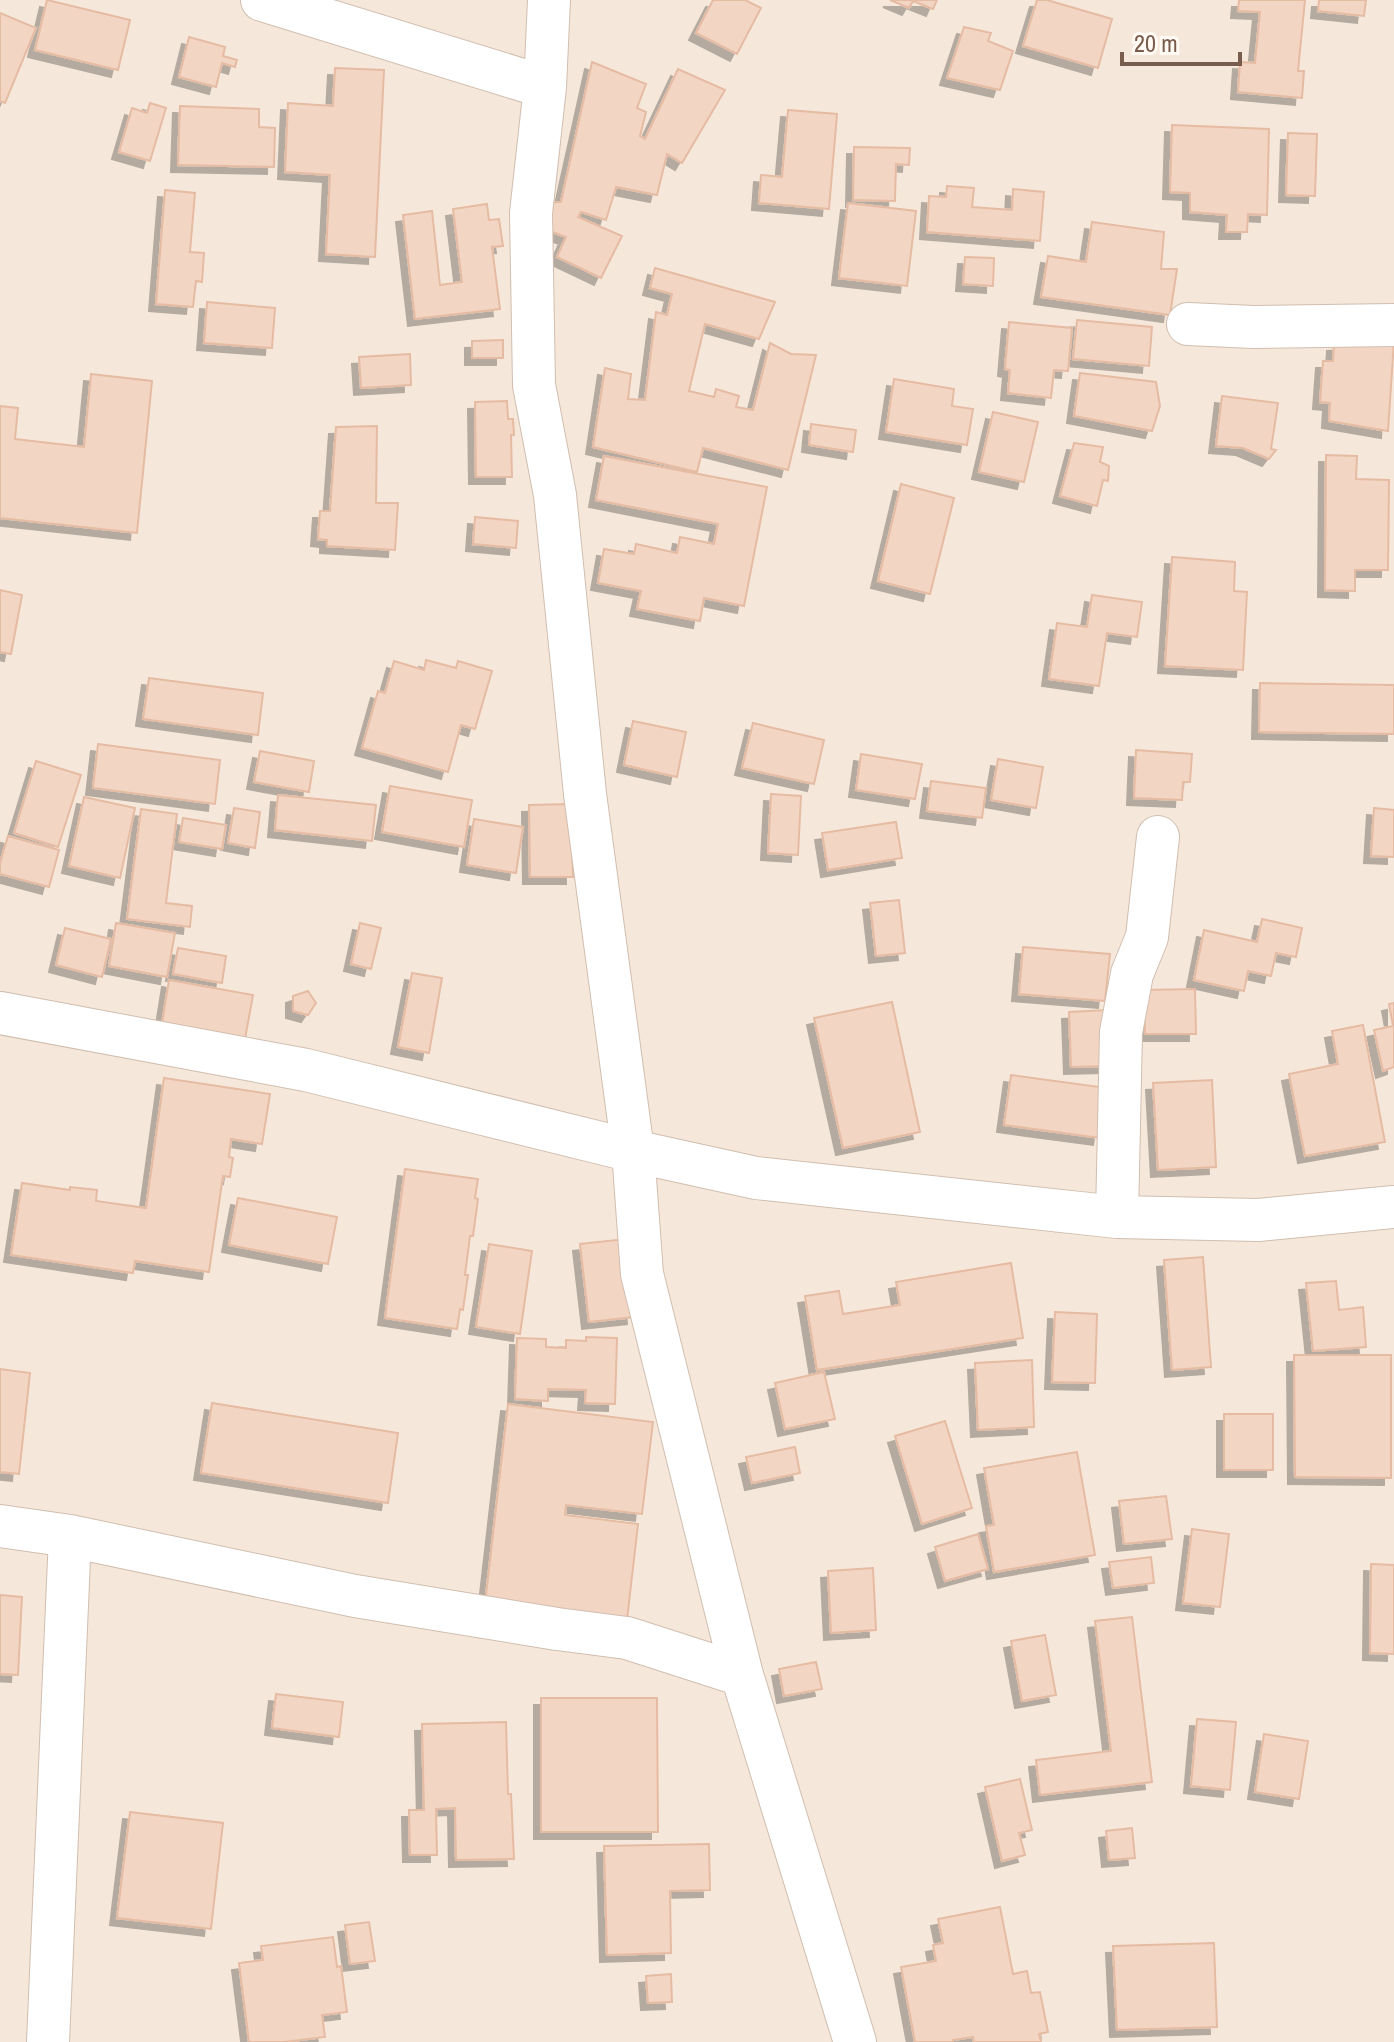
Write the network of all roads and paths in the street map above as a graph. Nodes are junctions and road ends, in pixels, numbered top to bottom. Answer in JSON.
{"nodes":[{"id":1,"x":262,"y":0,"type":"edge"},
{"id":2,"x":549,"y":0,"type":"edge"},
{"id":3,"x":545,"y":87,"type":"junction"},
{"id":4,"x":1188,"y":324,"type":"dead end"},
{"id":5,"x":1394,"y":325,"type":"edge"},
{"id":6,"x":1158,"y":837,"type":"dead end"},
{"id":7,"x":0,"y":1013,"type":"edge"},
{"id":8,"x":633,"y":1151,"type":"junction"},
{"id":9,"x":1394,"y":1207,"type":"edge"},
{"id":10,"x":1117,"y":1217,"type":"junction"},
{"id":11,"x":0,"y":1526,"type":"edge"},
{"id":12,"x":70,"y":1536,"type":"junction"},
{"id":13,"x":742,"y":1675,"type":"junction"},
{"id":14,"x":48,"y":2042,"type":"edge"},
{"id":15,"x":855,"y":2042,"type":"edge"}],
"edges":[{"from":1,"to":3,"type":"street"},
{"from":2,"to":3,"type":"street"},
{"from":3,"to":8,"type":"street"},
{"from":4,"to":5,"type":"street"},
{"from":6,"to":10,"type":"street"},
{"from":7,"to":8,"type":"street"},
{"from":8,"to":10,"type":"street"},
{"from":8,"to":13,"type":"street"},
{"from":9,"to":10,"type":"street"},
{"from":11,"to":12,"type":"street"},
{"from":12,"to":13,"type":"street"},
{"from":12,"to":14,"type":"street"},
{"from":13,"to":15,"type":"street"}]}
